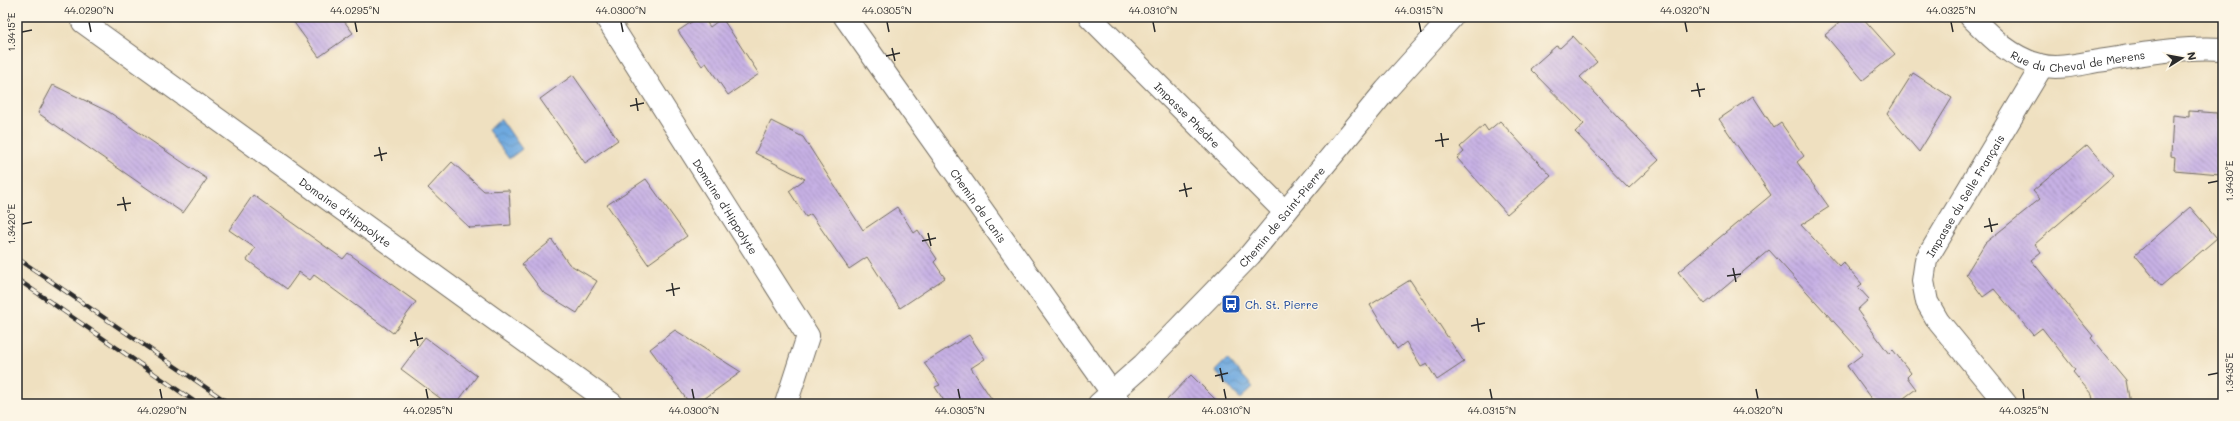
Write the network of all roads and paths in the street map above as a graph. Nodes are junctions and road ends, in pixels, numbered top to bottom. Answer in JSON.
{"nodes":[{"id":1,"x":83,"y":17,"type":"edge"},
{"id":2,"x":606,"y":17,"type":"edge"},
{"id":3,"x":845,"y":17,"type":"edge"},
{"id":4,"x":1090,"y":17,"type":"edge"},
{"id":5,"x":1452,"y":17,"type":"edge"},
{"id":6,"x":1971,"y":17,"type":"edge"},
{"id":7,"x":2223,"y":49,"type":"edge"},
{"id":8,"x":2042,"y":66,"type":"junction"},
{"id":9,"x":1285,"y":212,"type":"junction"},
{"id":10,"x":1110,"y":400,"type":"edge"},
{"id":11,"x":612,"y":404,"type":"edge"},
{"id":12,"x":786,"y":404,"type":"edge"},
{"id":13,"x":2006,"y":404,"type":"edge"}],
"edges":[{"from":1,"to":11,"type":"street","name":"Domaine d'Hippolyte"},
{"from":2,"to":12,"type":"street","name":"Domaine d'Hippolyte"},
{"from":3,"to":10,"type":"street","name":"Chemin de Lanis"},
{"from":4,"to":9,"type":"street","name":"Impasse Phèdre"},
{"from":5,"to":9,"type":"street","name":"Chemin de Saint-Pierre"},
{"from":6,"to":8,"type":"street","name":"Rue du Cheval de Merens"},
{"from":7,"to":8,"type":"street","name":"Rue du Cheval de Merens"},
{"from":8,"to":13,"type":"street","name":"Impasse du Selle Français"},
{"from":9,"to":10,"type":"street","name":"Chemin de Saint-Pierre"}]}
